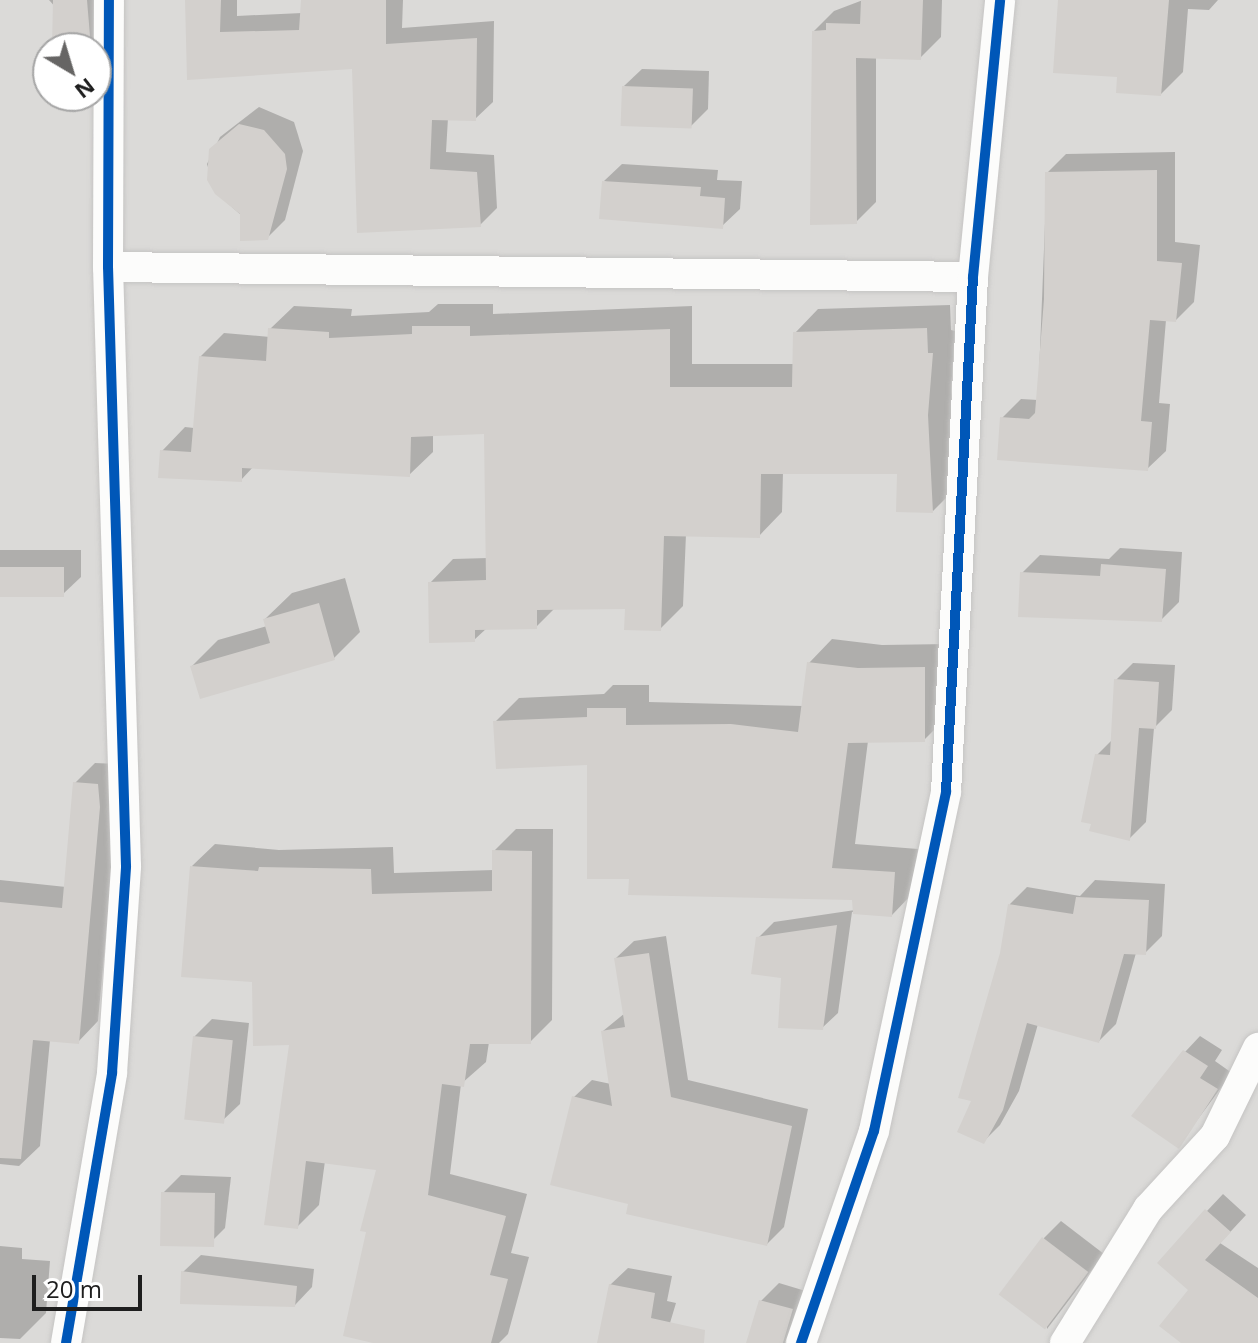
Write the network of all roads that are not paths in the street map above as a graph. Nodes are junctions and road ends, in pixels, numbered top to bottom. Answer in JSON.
{"nodes":[{"id":1,"x":109,"y":0,"type":"edge"},
{"id":2,"x":1000,"y":0,"type":"edge"},
{"id":3,"x":108,"y":267,"type":"junction"},
{"id":4,"x":973,"y":277,"type":"junction"},
{"id":5,"x":1258,"y":1048,"type":"edge"},
{"id":6,"x":66,"y":1343,"type":"edge"},
{"id":7,"x":801,"y":1343,"type":"edge"},
{"id":8,"x":1065,"y":1343,"type":"edge"}],
"edges":[{"from":1,"to":3,"type":"street"},
{"from":2,"to":4,"type":"street"},
{"from":3,"to":4,"type":"street"},
{"from":3,"to":6,"type":"street"},
{"from":4,"to":7,"type":"street"},
{"from":5,"to":8,"type":"street"}]}
